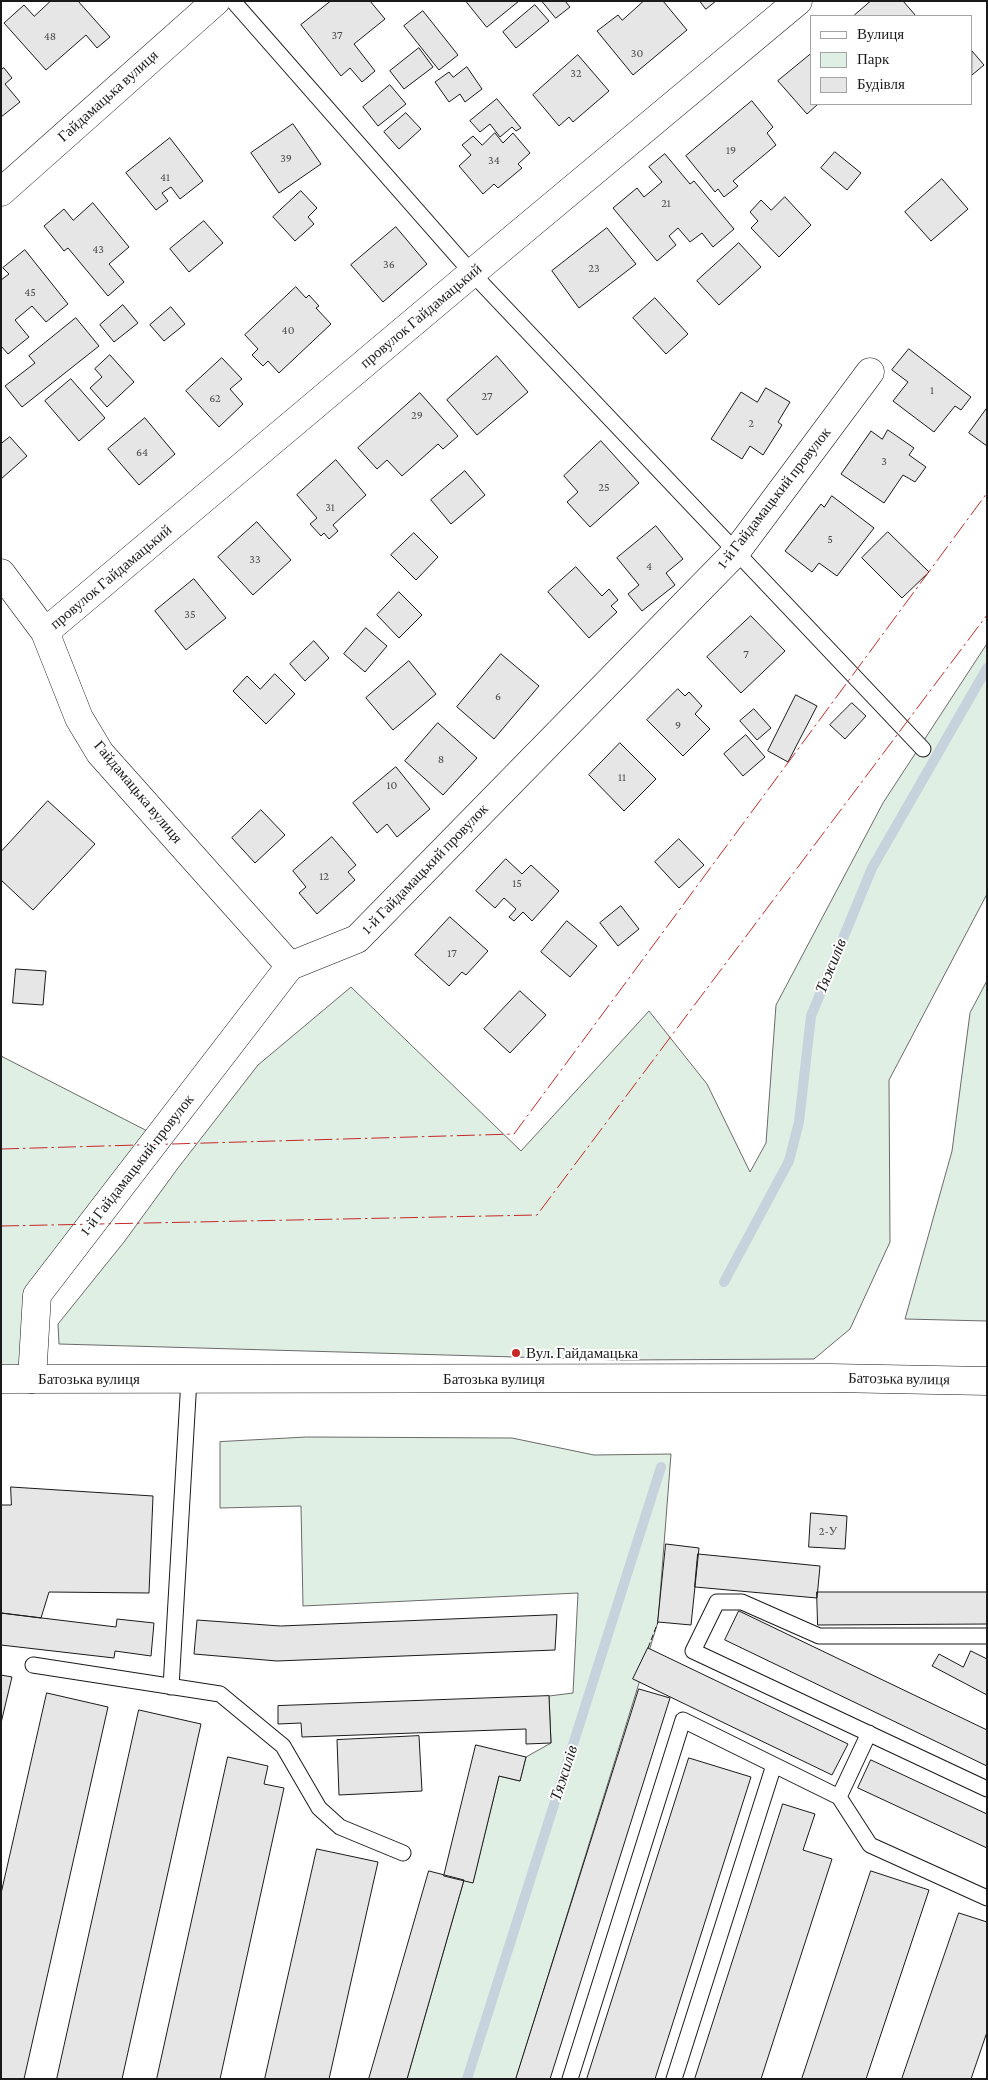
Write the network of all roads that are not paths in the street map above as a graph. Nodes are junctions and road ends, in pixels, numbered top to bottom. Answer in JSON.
{"nodes":[{"id":1,"x":216,"y":1,"type":"edge"},
{"id":2,"x":232,"y":1,"type":"edge"},
{"id":3,"x":798,"y":1,"type":"edge"},
{"id":4,"x":1,"y":192,"type":"edge"},
{"id":5,"x":472,"y":272,"type":"junction"},
{"id":6,"x":870,"y":372,"type":"dead end"},
{"id":7,"x":736,"y":552,"type":"junction"},
{"id":8,"x":1,"y":573,"type":"edge"},
{"id":9,"x":45,"y":632,"type":"junction"},
{"id":10,"x":923,"y":749,"type":"dead end"},
{"id":11,"x":290,"y":966,"type":"junction"},
{"id":12,"x":1,"y":1379,"type":"edge"},
{"id":13,"x":32,"y":1379,"type":"junction"},
{"id":14,"x":189,"y":1379,"type":"junction"},
{"id":15,"x":987,"y":1381,"type":"edge"},
{"id":16,"x":987,"y":1636,"type":"edge"},
{"id":17,"x":32,"y":1665,"type":"dead end"},
{"id":18,"x":171,"y":1687,"type":"junction"},
{"id":19,"x":869,"y":1734,"type":"junction"},
{"id":20,"x":774,"y":1765,"type":"junction"},
{"id":21,"x":987,"y":1789,"type":"edge"},
{"id":22,"x":839,"y":1797,"type":"junction"},
{"id":23,"x":403,"y":1853,"type":"dead end"},
{"id":24,"x":987,"y":1898,"type":"edge"},
{"id":25,"x":570,"y":2079,"type":"edge"},
{"id":26,"x":674,"y":2079,"type":"edge"}],
"edges":[{"from":1,"to":4,"type":"street","name":"Гайдамацька вулиця"},
{"from":2,"to":5,"type":"lane"},
{"from":3,"to":5,"type":"street","name":"провулок Гайдамацький"},
{"from":5,"to":7,"type":"lane"},
{"from":5,"to":9,"type":"street","name":"провулок Гайдамацький"},
{"from":6,"to":7,"type":"street","name":"1-й Гайдамацький провулок"},
{"from":7,"to":10,"type":"lane"},
{"from":7,"to":11,"type":"street","name":"1-й Гайдамацький провулок"},
{"from":8,"to":9,"type":"street","name":"Гайдамацька вулиця"},
{"from":9,"to":11,"type":"street","name":"Гайдамацька вулиця"},
{"from":11,"to":13,"type":"street","name":"1-й Гайдамацький провулок"},
{"from":12,"to":13,"type":"street","name":"Батозька вулиця"},
{"from":13,"to":14,"type":"street","name":"Батозька вулиця"},
{"from":14,"to":15,"type":"street","name":"Батозька вулиця"},
{"from":14,"to":18,"type":"lane"},
{"from":16,"to":19,"type":"lane"},
{"from":17,"to":18,"type":"lane"},
{"from":18,"to":23,"type":"lane"},
{"from":19,"to":21,"type":"lane"},
{"from":19,"to":22,"type":"lane"},
{"from":20,"to":22,"type":"lane"},
{"from":20,"to":25,"type":"lane"},
{"from":20,"to":26,"type":"lane"},
{"from":22,"to":24,"type":"lane"}]}
